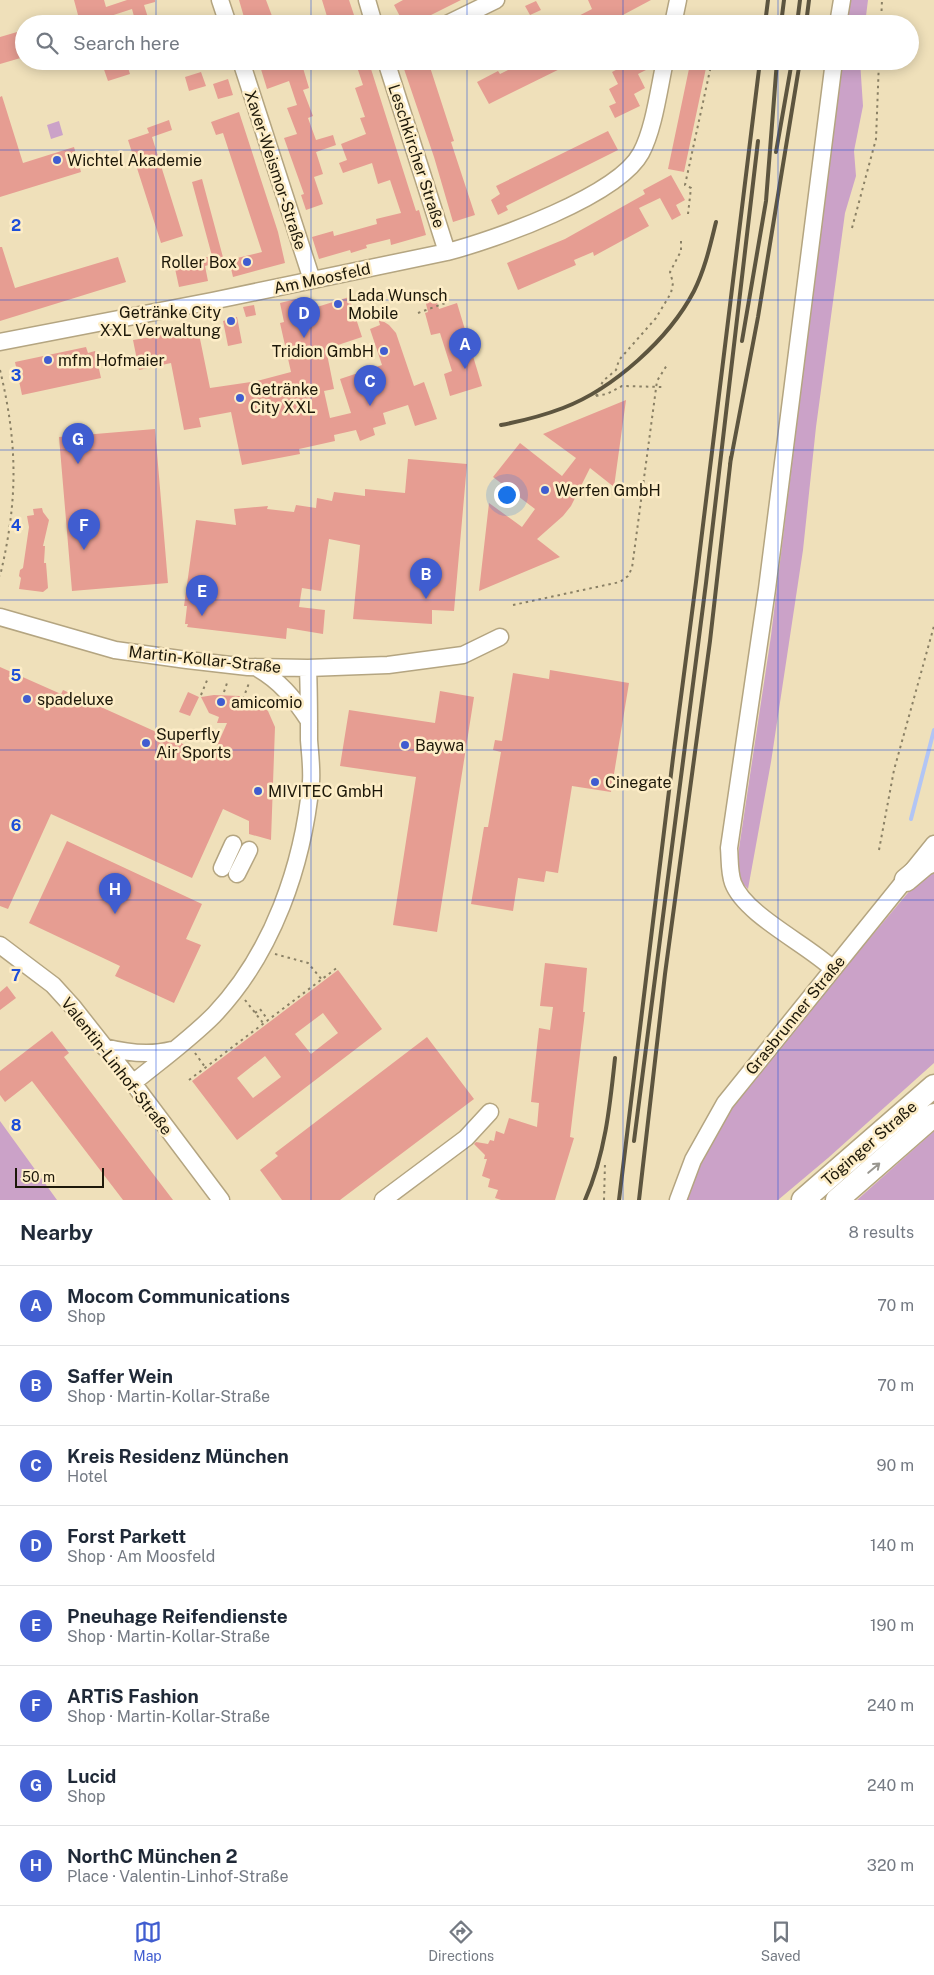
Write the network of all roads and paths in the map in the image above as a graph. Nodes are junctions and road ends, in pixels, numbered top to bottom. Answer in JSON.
{"nodes":[{"id":1,"x":220,"y":0,"type":"edge"},
{"id":2,"x":367,"y":0,"type":"edge"},
{"id":3,"x":496,"y":0,"type":"edge"},
{"id":4,"x":678,"y":0,"type":"edge"},
{"id":5,"x":842,"y":0,"type":"edge"},
{"id":6,"x":882,"y":0,"type":"edge"},
{"id":7,"x":225,"y":15,"type":"edge"},
{"id":8,"x":371,"y":15,"type":"edge"},
{"id":9,"x":465,"y":15,"type":"edge"},
{"id":10,"x":675,"y":15,"type":"edge"},
{"id":11,"x":840,"y":15,"type":"edge"},
{"id":12,"x":881,"y":15,"type":"edge"},
{"id":13,"x":243,"y":70,"type":"edge"},
{"id":14,"x":389,"y":70,"type":"edge"},
{"id":15,"x":663,"y":70,"type":"edge"},
{"id":16,"x":710,"y":70,"type":"edge"},
{"id":17,"x":833,"y":70,"type":"edge"},
{"id":18,"x":879,"y":70,"type":"edge"},
{"id":19,"x":688,"y":214,"type":"dead end"},
{"id":20,"x":852,"y":228,"type":"dead end"},
{"id":21,"x":681,"y":240,"type":"dead end"},
{"id":22,"x":447,"y":252,"type":"junction"},
{"id":23,"x":312,"y":280,"type":"junction"},
{"id":24,"x":448,"y":302,"type":"dead end"},
{"id":25,"x":418,"y":313,"type":"dead end"},
{"id":26,"x":0,"y":342,"type":"edge"},
{"id":27,"x":667,"y":364,"type":"dead end"},
{"id":28,"x":0,"y":370,"type":"edge"},
{"id":29,"x":664,"y":387,"type":"dead end"},
{"id":30,"x":656,"y":388,"type":"junction"},
{"id":31,"x":0,"y":576,"type":"edge"},
{"id":32,"x":513,"y":605,"type":"dead end"},
{"id":33,"x":0,"y":617,"type":"edge"},
{"id":34,"x":934,"y":626,"type":"edge"},
{"id":35,"x":500,"y":637,"type":"dead end"},
{"id":36,"x":255,"y":667,"type":"junction"},
{"id":37,"x":308,"y":668,"type":"junction"},
{"id":38,"x":208,"y":678,"type":"dead end"},
{"id":39,"x":228,"y":680,"type":"dead end"},
{"id":40,"x":249,"y":682,"type":"dead end"},
{"id":41,"x":224,"y":692,"type":"dead end"},
{"id":42,"x":201,"y":695,"type":"dead end"},
{"id":43,"x":243,"y":699,"type":"dead end"},
{"id":44,"x":309,"y":721,"type":"junction"},
{"id":45,"x":233,"y":844,"type":"dead end"},
{"id":46,"x":934,"y":844,"type":"edge"},
{"id":47,"x":249,"y":850,"type":"dead end"},
{"id":48,"x":879,"y":850,"type":"dead end"},
{"id":49,"x":934,"y":860,"type":"edge"},
{"id":50,"x":906,"y":880,"type":"junction"},
{"id":51,"x":0,"y":945,"type":"edge"},
{"id":52,"x":276,"y":954,"type":"dead end"},
{"id":53,"x":338,"y":967,"type":"dead end"},
{"id":54,"x":832,"y":969,"type":"junction"},
{"id":55,"x":323,"y":980,"type":"junction"},
{"id":56,"x":244,"y":1000,"type":"dead end"},
{"id":57,"x":255,"y":1013,"type":"junction"},
{"id":58,"x":268,"y":1020,"type":"junction"},
{"id":59,"x":264,"y":1023,"type":"junction"},
{"id":60,"x":104,"y":1047,"type":"junction"},
{"id":61,"x":174,"y":1050,"type":"junction"},
{"id":62,"x":194,"y":1053,"type":"dead end"},
{"id":63,"x":205,"y":1067,"type":"junction"},
{"id":64,"x":189,"y":1080,"type":"dead end"},
{"id":65,"x":133,"y":1084,"type":"junction"},
{"id":66,"x":934,"y":1086,"type":"edge"},
{"id":67,"x":490,"y":1112,"type":"dead end"},
{"id":68,"x":934,"y":1115,"type":"edge"},
{"id":69,"x":605,"y":1163,"type":"dead end"},
{"id":70,"x":221,"y":1200,"type":"edge"},
{"id":71,"x":383,"y":1200,"type":"edge"},
{"id":72,"x":604,"y":1200,"type":"edge"},
{"id":73,"x":678,"y":1200,"type":"edge"},
{"id":74,"x":803,"y":1200,"type":"edge"},
{"id":75,"x":837,"y":1200,"type":"edge"}],
"edges":[{"from":1,"to":7,"type":"street"},
{"from":2,"to":8,"type":"street"},
{"from":3,"to":9,"type":"street"},
{"from":4,"to":10,"type":"street"},
{"from":5,"to":11,"type":"street"},
{"from":6,"to":12,"type":"path"},
{"from":13,"to":23,"type":"street","name":"Xaver-Weismor-Straße"},
{"from":14,"to":22,"type":"street","name":"Leschkircher Straße"},
{"from":15,"to":22,"type":"street","name":"Am Moosfeld"},
{"from":16,"to":19,"type":"path"},
{"from":17,"to":54,"type":"street"},
{"from":18,"to":20,"type":"path"},
{"from":21,"to":30,"type":"path"},
{"from":22,"to":23,"type":"street","name":"Am Moosfeld"},
{"from":23,"to":26,"type":"street","name":"Am Moosfeld"},
{"from":24,"to":25,"type":"path"},
{"from":27,"to":30,"type":"path"},
{"from":28,"to":31,"type":"path"},
{"from":29,"to":30,"type":"path"},
{"from":30,"to":32,"type":"path"},
{"from":33,"to":36,"type":"street","name":"Martin-Kollar-Straße"},
{"from":34,"to":48,"type":"path"},
{"from":35,"to":37,"type":"street","name":"Martin-Kollar-Straße"},
{"from":36,"to":37,"type":"street","name":"Martin-Kollar-Straße"},
{"from":36,"to":44,"type":"street"},
{"from":37,"to":44,"type":"street"},
{"from":38,"to":42,"type":"path"},
{"from":39,"to":41,"type":"path"},
{"from":40,"to":43,"type":"path"},
{"from":44,"to":61,"type":"street"},
{"from":45,"to":47,"type":"street"},
{"from":46,"to":50,"type":"street","name":"Grasbrunner Straße"},
{"from":49,"to":50,"type":"highway"},
{"from":50,"to":54,"type":"street","name":"Grasbrunner Straße"},
{"from":51,"to":60,"type":"street","name":"Valentin-Linhof-Straße"},
{"from":52,"to":55,"type":"path"},
{"from":53,"to":55,"type":"path"},
{"from":54,"to":73,"type":"street","name":"Grasbrunner Straße"},
{"from":55,"to":58,"type":"path"},
{"from":56,"to":57,"type":"path"},
{"from":57,"to":58,"type":"path"},
{"from":57,"to":59,"type":"path"},
{"from":58,"to":59,"type":"path"},
{"from":59,"to":63,"type":"path"},
{"from":60,"to":61,"type":"street"},
{"from":60,"to":65,"type":"street","name":"Valentin-Linhof-Straße"},
{"from":61,"to":65,"type":"street"},
{"from":62,"to":63,"type":"path"},
{"from":63,"to":64,"type":"path"},
{"from":65,"to":70,"type":"street","name":"Valentin-Linhof-Straße"},
{"from":66,"to":74,"type":"highway","name":"Töginger Straße"},
{"from":67,"to":71,"type":"street"},
{"from":75,"to":68,"type":"highway","name":"Töginger Straße","one_way":true},
{"from":69,"to":72,"type":"path"}]}
